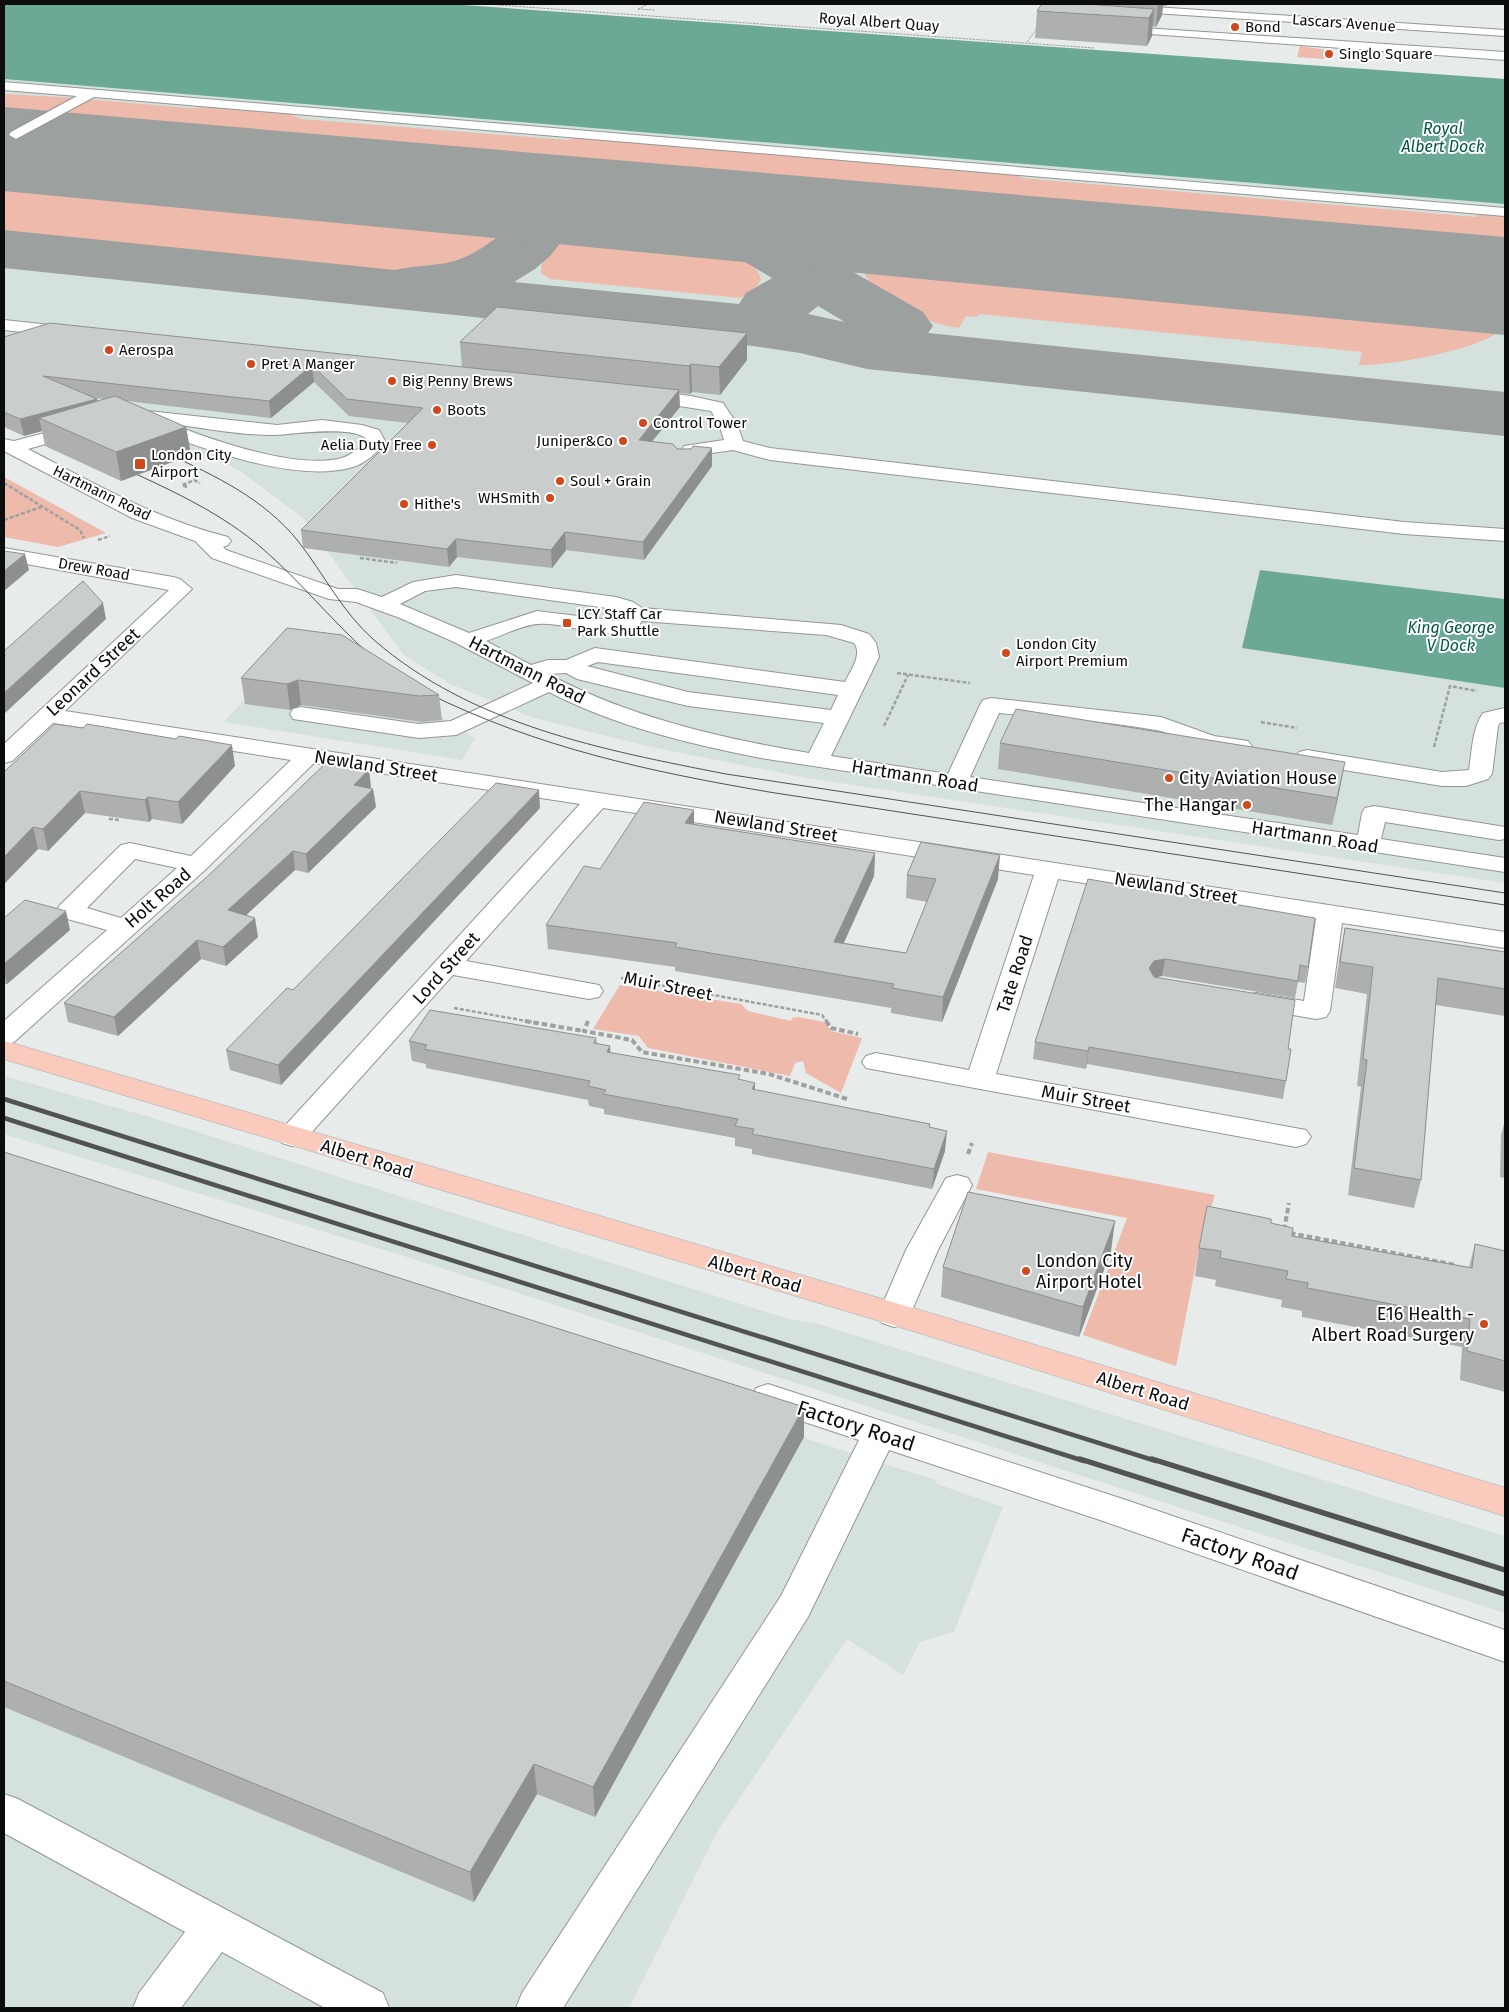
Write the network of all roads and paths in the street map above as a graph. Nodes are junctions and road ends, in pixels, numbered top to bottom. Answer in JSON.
{"nodes":[{"id":1,"x":484,"y":4,"type":"edge"},
{"id":2,"x":648,"y":4,"type":"edge"},
{"id":3,"x":1062,"y":4,"type":"edge"},
{"id":4,"x":1187,"y":8,"type":"edge"},
{"id":5,"x":648,"y":16,"type":"junction"},
{"id":6,"x":1042,"y":25,"type":"dead end"},
{"id":7,"x":1105,"y":28,"type":"dead end"},
{"id":8,"x":1444,"y":29,"type":"junction"},
{"id":9,"x":1505,"y":33,"type":"edge"},
{"id":10,"x":1439,"y":52,"type":"junction"},
{"id":11,"x":1505,"y":56,"type":"edge"},
{"id":12,"x":4,"y":86,"type":"edge"},
{"id":13,"x":92,"y":94,"type":"junction"},
{"id":14,"x":16,"y":135,"type":"dead end"},
{"id":15,"x":1505,"y":212,"type":"edge"},
{"id":16,"x":4,"y":325,"type":"edge"},
{"id":17,"x":86,"y":334,"type":"edge"},
{"id":18,"x":620,"y":393,"type":"edge"},
{"id":19,"x":130,"y":414,"type":"junction"},
{"id":20,"x":112,"y":419,"type":"edge"},
{"id":21,"x":93,"y":425,"type":"edge"},
{"id":22,"x":302,"y":427,"type":"junction"},
{"id":23,"x":735,"y":444,"type":"junction"},
{"id":24,"x":8,"y":445,"type":"edge"},
{"id":25,"x":276,"y":460,"type":"junction"},
{"id":26,"x":684,"y":460,"type":"edge"},
{"id":27,"x":4,"y":483,"type":"edge"},
{"id":28,"x":200,"y":483,"type":"dead end"},
{"id":29,"x":187,"y":487,"type":"dead end"},
{"id":30,"x":42,"y":507,"type":"junction"},
{"id":31,"x":4,"y":520,"type":"edge"},
{"id":32,"x":1505,"y":535,"type":"edge"},
{"id":33,"x":87,"y":544,"type":"dead end"},
{"id":34,"x":4,"y":554,"type":"edge"},
{"id":35,"x":182,"y":589,"type":"joint"},
{"id":36,"x":383,"y":604,"type":"junction"},
{"id":37,"x":636,"y":614,"type":"junction"},
{"id":38,"x":468,"y":640,"type":"junction"},
{"id":39,"x":570,"y":666,"type":"junction"},
{"id":40,"x":529,"y":672,"type":"junction"},
{"id":41,"x":908,"y":675,"type":"dead end"},
{"id":42,"x":549,"y":684,"type":"junction"},
{"id":43,"x":853,"y":690,"type":"junction"},
{"id":44,"x":301,"y":714,"type":"dead end"},
{"id":45,"x":47,"y":715,"type":"junction"},
{"id":46,"x":1505,"y":715,"type":"edge"},
{"id":47,"x":839,"y":718,"type":"junction"},
{"id":48,"x":884,"y":726,"type":"dead end"},
{"id":49,"x":1259,"y":749,"type":"edge"},
{"id":50,"x":1288,"y":754,"type":"edge"},
{"id":51,"x":308,"y":755,"type":"junction"},
{"id":52,"x":4,"y":756,"type":"edge"},
{"id":53,"x":817,"y":761,"type":"junction"},
{"id":54,"x":956,"y":782,"type":"junction"},
{"id":55,"x":598,"y":799,"type":"junction"},
{"id":56,"x":116,"y":812,"type":"edge"},
{"id":57,"x":128,"y":822,"type":"edge"},
{"id":58,"x":1499,"y":833,"type":"dead end"},
{"id":59,"x":1367,"y":844,"type":"junction"},
{"id":60,"x":196,"y":865,"type":"junction"},
{"id":61,"x":1505,"y":865,"type":"edge"},
{"id":62,"x":1049,"y":868,"type":"junction"},
{"id":63,"x":1330,"y":912,"type":"junction"},
{"id":64,"x":124,"y":927,"type":"junction"},
{"id":65,"x":1505,"y":940,"type":"edge"},
{"id":66,"x":448,"y":966,"type":"junction"},
{"id":67,"x":620,"y":977,"type":"dead end"},
{"id":68,"x":1229,"y":997,"type":"edge"},
{"id":69,"x":416,"y":1000,"type":"junction"},
{"id":70,"x":589,"y":1004,"type":"joint"},
{"id":71,"x":584,"y":1031,"type":"junction"},
{"id":72,"x":865,"y":1035,"type":"dead end"},
{"id":73,"x":4,"y":1036,"type":"edge"},
{"id":74,"x":4,"y":1050,"type":"edge"},
{"id":75,"x":876,"y":1062,"type":"dead end"},
{"id":76,"x":980,"y":1080,"type":"junction"},
{"id":77,"x":847,"y":1099,"type":"dead end"},
{"id":78,"x":292,"y":1136,"type":"junction"},
{"id":79,"x":1296,"y":1137,"type":"dead end"},
{"id":80,"x":957,"y":1185,"type":"dead end"},
{"id":81,"x":1288,"y":1203,"type":"dead end"},
{"id":82,"x":1464,"y":1266,"type":"edge"},
{"id":83,"x":894,"y":1315,"type":"junction"},
{"id":84,"x":737,"y":1387,"type":"edge"},
{"id":85,"x":880,"y":1433,"type":"junction"},
{"id":86,"x":1505,"y":1502,"type":"edge"},
{"id":87,"x":1505,"y":1646,"type":"edge"},
{"id":88,"x":4,"y":1812,"type":"edge"},
{"id":89,"x":216,"y":1925,"type":"junction"},
{"id":90,"x":155,"y":2008,"type":"edge"},
{"id":91,"x":367,"y":2008,"type":"edge"},
{"id":92,"x":538,"y":2008,"type":"edge"}],
"edges":[{"from":1,"to":5,"type":"path","name":"Royal Albert Quay"},
{"from":2,"to":5,"type":"path"},
{"from":3,"to":4,"type":"street","name":"Lascars Avenue"},
{"from":4,"to":8,"type":"street","name":"Lascars Avenue"},
{"from":5,"to":6,"type":"path","name":"Royal Albert Quay"},
{"from":7,"to":10,"type":"street"},
{"from":8,"to":9,"type":"street","name":"Lascars Avenue"},
{"from":8,"to":10,"type":"street"},
{"from":10,"to":11,"type":"street"},
{"from":12,"to":13,"type":"street"},
{"from":13,"to":14,"type":"street"},
{"from":13,"to":15,"type":"street"},
{"from":16,"to":17,"type":"street"},
{"from":18,"to":23,"type":"street"},
{"from":19,"to":20,"type":"street"},
{"from":19,"to":22,"type":"street"},
{"from":19,"to":25,"type":"street"},
{"from":21,"to":24,"type":"street"},
{"from":22,"to":25,"type":"street"},
{"from":22,"to":25,"type":"street"},
{"from":23,"to":26,"type":"street"},
{"from":23,"to":32,"type":"street"},
{"from":24,"to":36,"type":"street","name":"Hartmann Road"},
{"from":27,"to":30,"type":"path"},
{"from":28,"to":29,"type":"path"},
{"from":30,"to":31,"type":"path"},
{"from":30,"to":33,"type":"path"},
{"from":34,"to":35,"type":"street","name":"Drew Road"},
{"from":35,"to":45,"type":"street","name":"Leonard Street"},
{"from":36,"to":37,"type":"street"},
{"from":36,"to":38,"type":"street","name":"Hartmann Road"},
{"from":37,"to":38,"type":"street"},
{"from":37,"to":43,"type":"street"},
{"from":38,"to":40,"type":"street","name":"Hartmann Road"},
{"from":39,"to":40,"type":"street"},
{"from":39,"to":43,"type":"street"},
{"from":39,"to":47,"type":"street"},
{"from":40,"to":42,"type":"street","name":"Hartmann Road"},
{"from":41,"to":48,"type":"path"},
{"from":42,"to":44,"type":"street"},
{"from":42,"to":53,"type":"street","name":"Hartmann Road"},
{"from":43,"to":47,"type":"street"},
{"from":45,"to":51,"type":"street","name":"Newland Street"},
{"from":45,"to":52,"type":"street","name":"Leonard Street"},
{"from":46,"to":50,"type":"street"},
{"from":47,"to":53,"type":"street"},
{"from":49,"to":54,"type":"street"},
{"from":51,"to":55,"type":"street","name":"Newland Street"},
{"from":51,"to":60,"type":"street","name":"Holt Road"},
{"from":53,"to":54,"type":"street","name":"Hartmann Road"},
{"from":54,"to":59,"type":"street","name":"Hartmann Road"},
{"from":55,"to":62,"type":"street","name":"Newland Street"},
{"from":55,"to":66,"type":"street","name":"Lord Street"},
{"from":56,"to":57,"type":"path"},
{"from":58,"to":59,"type":"street"},
{"from":59,"to":61,"type":"street","name":"Hartmann Road"},
{"from":60,"to":64,"type":"street","name":"Holt Road"},
{"from":60,"to":64,"type":"street"},
{"from":62,"to":63,"type":"street","name":"Newland Street"},
{"from":62,"to":76,"type":"street","name":"Tate Road"},
{"from":63,"to":65,"type":"street","name":"Newland Street"},
{"from":63,"to":68,"type":"street"},
{"from":64,"to":73,"type":"street","name":"Holt Road"},
{"from":66,"to":69,"type":"street","name":"Lord Street"},
{"from":66,"to":70,"type":"street"},
{"from":67,"to":72,"type":"path","name":"Muir Street"},
{"from":69,"to":71,"type":"path"},
{"from":69,"to":78,"type":"street","name":"Lord Street"},
{"from":70,"to":71,"type":"path"},
{"from":71,"to":77,"type":"path"},
{"from":74,"to":78,"type":"main road","name":"Albert Road"},
{"from":75,"to":76,"type":"street","name":"Muir Street"},
{"from":76,"to":79,"type":"street","name":"Muir Street"},
{"from":78,"to":83,"type":"main road","name":"Albert Road"},
{"from":80,"to":83,"type":"street"},
{"from":81,"to":82,"type":"path"},
{"from":83,"to":86,"type":"main road","name":"Albert Road"},
{"from":84,"to":85,"type":"street","name":"Factory Road"},
{"from":85,"to":87,"type":"street","name":"Factory Road"},
{"from":85,"to":92,"type":"street"},
{"from":88,"to":89,"type":"street"},
{"from":89,"to":90,"type":"street"},
{"from":89,"to":91,"type":"street"}]}
